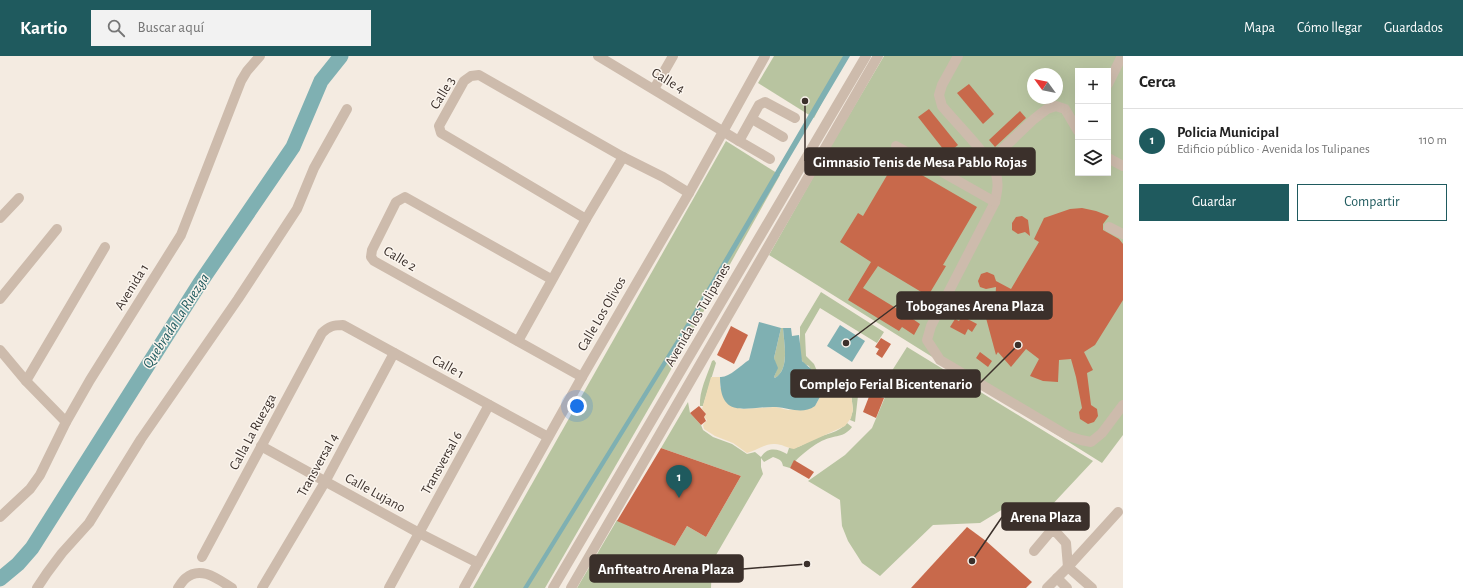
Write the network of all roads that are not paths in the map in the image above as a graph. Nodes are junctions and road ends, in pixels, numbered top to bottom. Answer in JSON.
{"nodes":[{"id":1,"x":260,"y":56,"type":"edge"},
{"id":2,"x":598,"y":56,"type":"edge"},
{"id":3,"x":674,"y":56,"type":"edge"},
{"id":4,"x":765,"y":56,"type":"edge"},
{"id":5,"x":866,"y":56,"type":"edge"},
{"id":6,"x":878,"y":56,"type":"edge"},
{"id":7,"x":958,"y":56,"type":"edge"},
{"id":8,"x":1122,"y":56,"type":"edge"},
{"id":9,"x":1111,"y":78,"type":"edge"},
{"id":10,"x":654,"y":89,"type":"junction"},
{"id":11,"x":347,"y":109,"type":"dead end"},
{"id":12,"x":795,"y":118,"type":"dead end"},
{"id":13,"x":752,"y":119,"type":"junction"},
{"id":14,"x":1075,"y":126,"type":"edge"},
{"id":15,"x":723,"y":132,"type":"junction"},
{"id":16,"x":784,"y":137,"type":"dead end"},
{"id":17,"x":739,"y":141,"type":"junction"},
{"id":18,"x":896,"y":146,"type":"dead end"},
{"id":19,"x":623,"y":157,"type":"junction"},
{"id":20,"x":770,"y":159,"type":"dead end"},
{"id":21,"x":1111,"y":160,"type":"edge"},
{"id":22,"x":989,"y":162,"type":"junction"},
{"id":23,"x":1123,"y":166,"type":"edge"},
{"id":24,"x":689,"y":193,"type":"junction"},
{"id":25,"x":19,"y":198,"type":"dead end"},
{"id":26,"x":996,"y":202,"type":"junction"},
{"id":27,"x":0,"y":218,"type":"edge"},
{"id":28,"x":586,"y":219,"type":"junction"},
{"id":29,"x":1109,"y":227,"type":"dead end"},
{"id":30,"x":57,"y":229,"type":"dead end"},
{"id":31,"x":1123,"y":234,"type":"edge"},
{"id":32,"x":105,"y":247,"type":"dead end"},
{"id":33,"x":551,"y":279,"type":"junction"},
{"id":34,"x":0,"y":299,"type":"edge"},
{"id":35,"x":334,"y":325,"type":"joint"},
{"id":36,"x":518,"y":341,"type":"junction"},
{"id":37,"x":0,"y":350,"type":"edge"},
{"id":38,"x":394,"y":353,"type":"junction"},
{"id":39,"x":582,"y":377,"type":"junction"},
{"id":40,"x":26,"y":381,"type":"junction"},
{"id":41,"x":489,"y":405,"type":"junction"},
{"id":42,"x":1123,"y":406,"type":"edge"},
{"id":43,"x":66,"y":422,"type":"junction"},
{"id":44,"x":548,"y":437,"type":"junction"},
{"id":45,"x":261,"y":446,"type":"junction"},
{"id":46,"x":631,"y":455,"type":"junction"},
{"id":47,"x":644,"y":463,"type":"junction"},
{"id":48,"x":325,"y":482,"type":"junction"},
{"id":49,"x":1118,"y":512,"type":"dead end"},
{"id":50,"x":0,"y":517,"type":"edge"},
{"id":51,"x":419,"y":534,"type":"junction"},
{"id":52,"x":1034,"y":551,"type":"dead end"},
{"id":53,"x":202,"y":557,"type":"dead end"},
{"id":54,"x":478,"y":563,"type":"junction"},
{"id":55,"x":1068,"y":567,"type":"junction"},
{"id":56,"x":1057,"y":578,"type":"junction"},
{"id":57,"x":1082,"y":579,"type":"junction"},
{"id":58,"x":37,"y":588,"type":"edge"},
{"id":59,"x":178,"y":588,"type":"edge"},
{"id":60,"x":232,"y":588,"type":"edge"},
{"id":61,"x":262,"y":588,"type":"edge"},
{"id":62,"x":389,"y":588,"type":"edge"},
{"id":63,"x":464,"y":588,"type":"edge"},
{"id":64,"x":553,"y":588,"type":"edge"},
{"id":65,"x":571,"y":588,"type":"edge"},
{"id":66,"x":1047,"y":588,"type":"edge"},
{"id":67,"x":1067,"y":588,"type":"edge"},
{"id":68,"x":1073,"y":588,"type":"edge"},
{"id":69,"x":1092,"y":588,"type":"edge"}],
"edges":[{"from":1,"to":43,"type":"street","name":"Avenida 1"},
{"from":2,"to":10,"type":"street","name":"Calle 4"},
{"from":3,"to":10,"type":"street"},
{"from":4,"to":15,"type":"street","name":"Calle Los Olivos"},
{"from":5,"to":46,"type":"street","name":"Avenida los Tulipanes"},
{"from":6,"to":47,"type":"street","name":"Avenida los Tulipanes"},
{"from":7,"to":22,"type":"street"},
{"from":8,"to":9,"type":"street"},
{"from":10,"to":15,"type":"street","name":"Calle 4"},
{"from":11,"to":58,"type":"street"},
{"from":12,"to":13,"type":"street"},
{"from":13,"to":16,"type":"street"},
{"from":13,"to":17,"type":"street"},
{"from":14,"to":22,"type":"street"},
{"from":15,"to":17,"type":"street","name":"Calle 4"},
{"from":15,"to":24,"type":"street","name":"Calle Los Olivos"},
{"from":17,"to":20,"type":"street","name":"Calle 4"},
{"from":18,"to":26,"type":"street"},
{"from":19,"to":24,"type":"street","name":"Calle 3"},
{"from":19,"to":28,"type":"street"},
{"from":19,"to":28,"type":"street","name":"Calle 3"},
{"from":21,"to":23,"type":"street"},
{"from":22,"to":26,"type":"street"},
{"from":24,"to":39,"type":"street","name":"Calle Los Olivos"},
{"from":25,"to":27,"type":"street"},
{"from":26,"to":42,"type":"street"},
{"from":28,"to":33,"type":"street"},
{"from":29,"to":31,"type":"street"},
{"from":30,"to":34,"type":"street"},
{"from":32,"to":40,"type":"street"},
{"from":33,"to":36,"type":"street"},
{"from":33,"to":36,"type":"street","name":"Calle 2"},
{"from":35,"to":38,"type":"street","name":"Calle 1"},
{"from":35,"to":45,"type":"street","name":"Calla La Ruezga"},
{"from":36,"to":39,"type":"street","name":"Calle 2"},
{"from":37,"to":40,"type":"street"},
{"from":38,"to":41,"type":"street","name":"Calle 1"},
{"from":38,"to":48,"type":"street","name":"Transversal 4"},
{"from":39,"to":44,"type":"street","name":"Calle Los Olivos"},
{"from":40,"to":43,"type":"street"},
{"from":41,"to":44,"type":"street","name":"Calle 1"},
{"from":41,"to":51,"type":"street","name":"Transversal 6"},
{"from":43,"to":50,"type":"street","name":"Avenida 1"},
{"from":44,"to":54,"type":"street","name":"Calle Los Olivos"},
{"from":45,"to":48,"type":"street","name":"Calle Lujano"},
{"from":45,"to":53,"type":"street","name":"Calla La Ruezga"},
{"from":46,"to":47,"type":"street"},
{"from":46,"to":64,"type":"street","name":"Avenida los Tulipanes"},
{"from":47,"to":65,"type":"street","name":"Avenida los Tulipanes"},
{"from":48,"to":51,"type":"street","name":"Calle Lujano"},
{"from":48,"to":61,"type":"street","name":"Transversal 4"},
{"from":49,"to":55,"type":"street"},
{"from":51,"to":54,"type":"street","name":"Calle Lujano"},
{"from":51,"to":62,"type":"street","name":"Transversal 6"},
{"from":52,"to":55,"type":"street"},
{"from":54,"to":63,"type":"street","name":"Calle Los Olivos"},
{"from":55,"to":56,"type":"street"},
{"from":55,"to":57,"type":"street"},
{"from":56,"to":66,"type":"street"},
{"from":56,"to":67,"type":"street"},
{"from":57,"to":68,"type":"street"},
{"from":57,"to":69,"type":"street"},
{"from":59,"to":60,"type":"street"}]}
